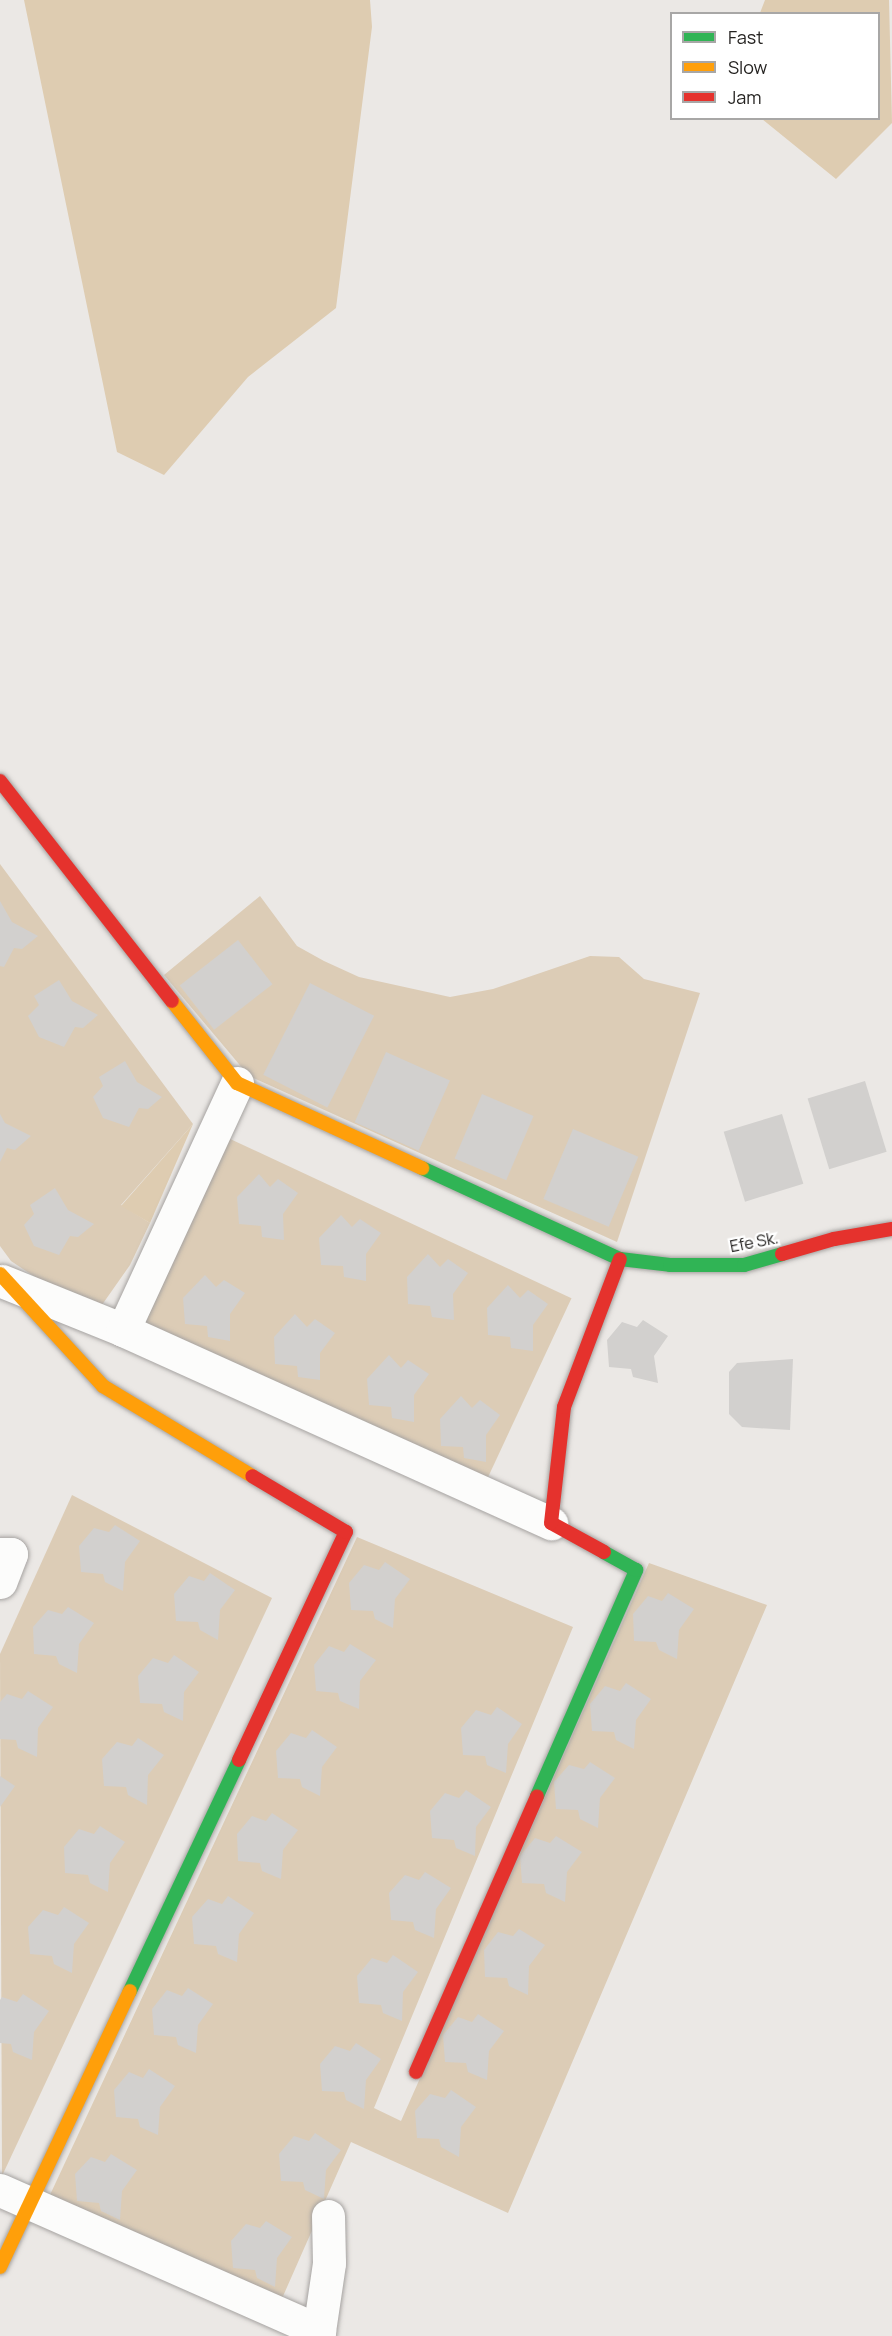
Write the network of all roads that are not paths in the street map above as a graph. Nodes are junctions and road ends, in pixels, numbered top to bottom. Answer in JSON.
{"nodes":[{"id":1,"x":0,"y":781,"type":"edge"},
{"id":2,"x":237,"y":1083,"type":"junction"},
{"id":3,"x":892,"y":1229,"type":"edge"},
{"id":4,"x":620,"y":1259,"type":"junction"},
{"id":5,"x":2,"y":1279,"type":"edge"},
{"id":6,"x":123,"y":1330,"type":"junction"},
{"id":7,"x":550,"y":1523,"type":"junction"},
{"id":8,"x":0,"y":1554,"type":"edge"},
{"id":9,"x":0,"y":1582,"type":"edge"},
{"id":10,"x":416,"y":2072,"type":"dead end"},
{"id":11,"x":14,"y":2196,"type":"edge"},
{"id":12,"x":328,"y":2216,"type":"dead end"},
{"id":13,"x":0,"y":2266,"type":"edge"},
{"id":14,"x":319,"y":2333,"type":"edge"}],
"edges":[{"from":1,"to":2,"type":"street"},
{"from":2,"to":4,"type":"street","name":"Efe Sk."},
{"from":2,"to":6,"type":"street"},
{"from":3,"to":4,"type":"street","name":"Efe Sk."},
{"from":4,"to":7,"type":"street"},
{"from":5,"to":6,"type":"street"},
{"from":5,"to":11,"type":"street"},
{"from":6,"to":7,"type":"street"},
{"from":7,"to":10,"type":"street"},
{"from":8,"to":9,"type":"street"},
{"from":11,"to":13,"type":"street"},
{"from":11,"to":14,"type":"street"},
{"from":12,"to":14,"type":"street"}]}
